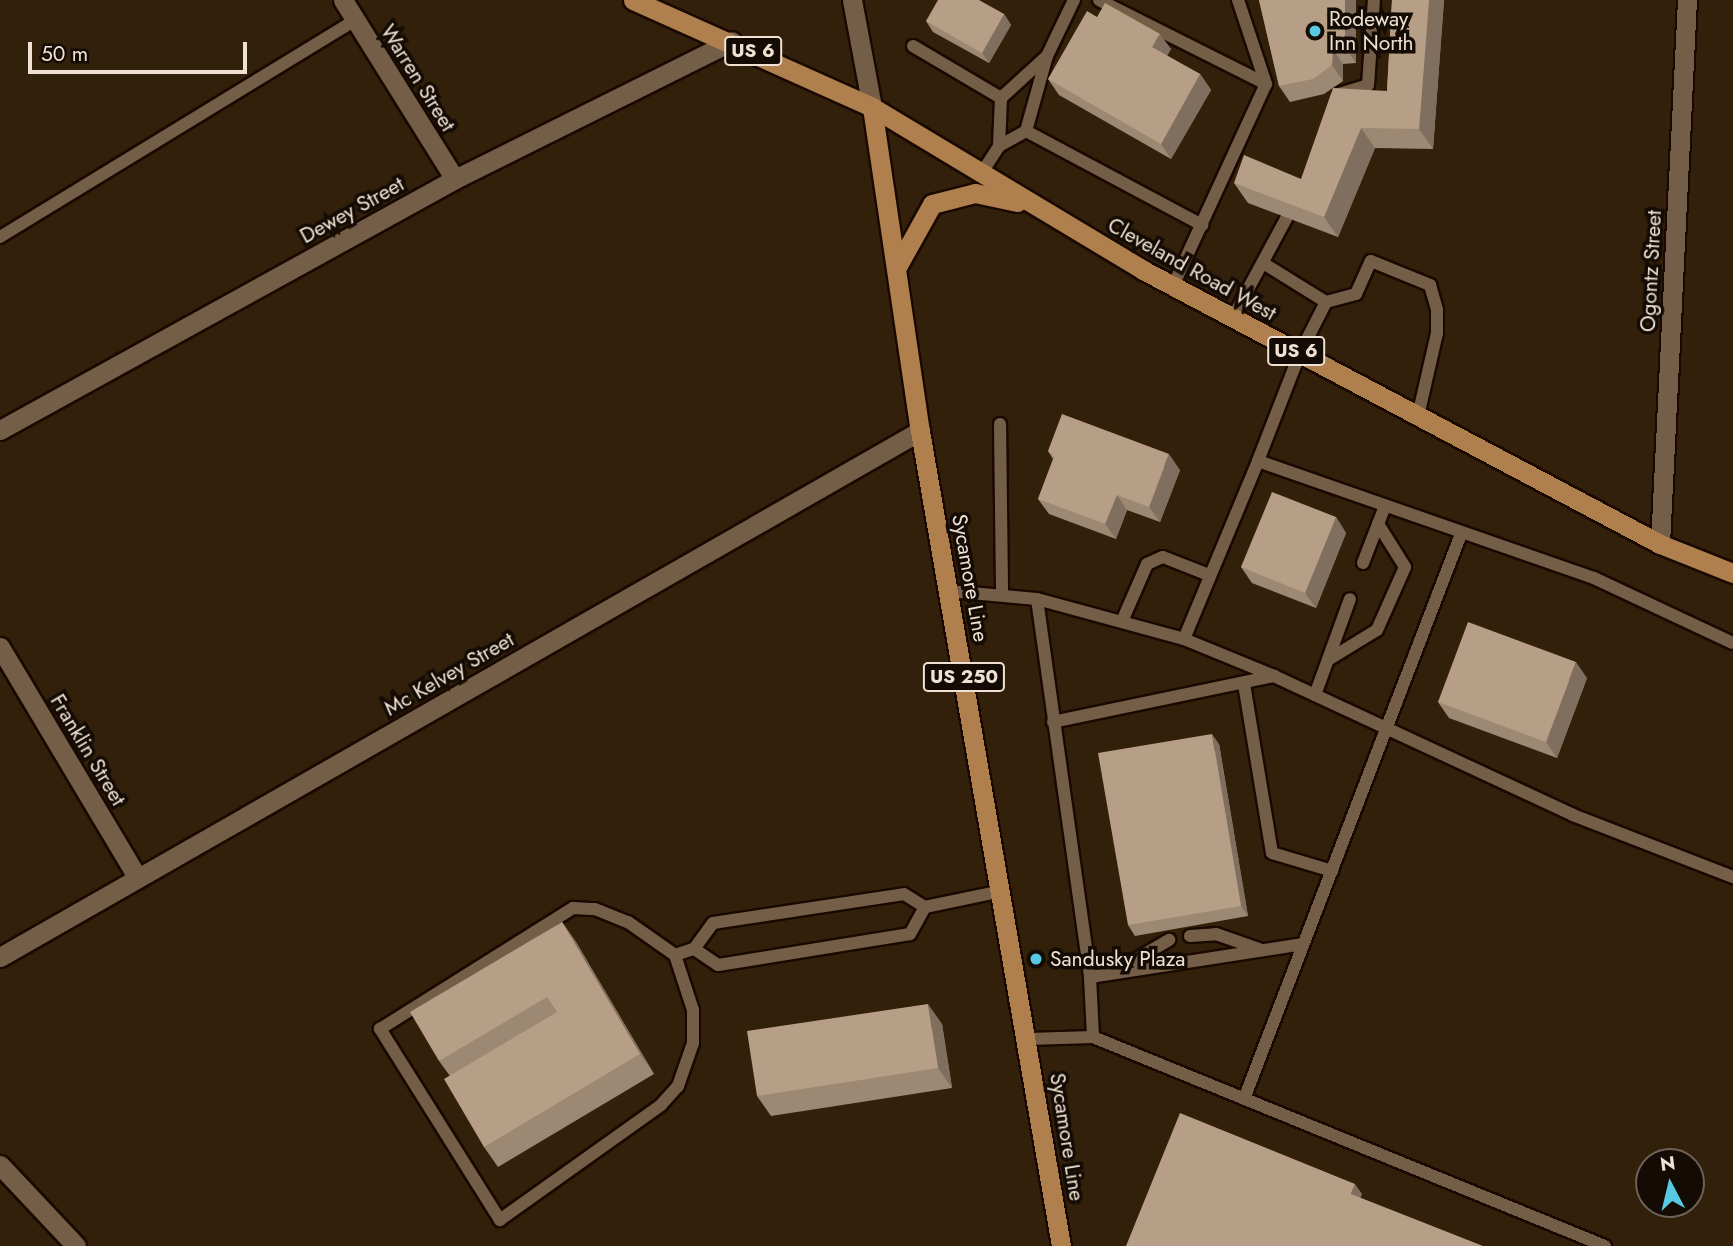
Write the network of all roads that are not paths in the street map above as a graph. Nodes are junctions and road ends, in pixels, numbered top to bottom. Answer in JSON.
{"nodes":[{"id":1,"x":343,"y":0,"type":"edge"},
{"id":2,"x":633,"y":0,"type":"edge"},
{"id":3,"x":852,"y":0,"type":"edge"},
{"id":4,"x":1074,"y":0,"type":"edge"},
{"id":5,"x":1099,"y":0,"type":"edge"},
{"id":6,"x":1238,"y":0,"type":"edge"},
{"id":7,"x":1374,"y":0,"type":"edge"},
{"id":8,"x":1688,"y":0,"type":"edge"},
{"id":9,"x":356,"y":20,"type":"junction"},
{"id":10,"x":732,"y":41,"type":"junction"},
{"id":11,"x":913,"y":46,"type":"dead end"},
{"id":12,"x":1047,"y":56,"type":"junction"},
{"id":13,"x":1266,"y":84,"type":"junction"},
{"id":14,"x":1001,"y":98,"type":"junction"},
{"id":15,"x":872,"y":107,"type":"junction"},
{"id":16,"x":1332,"y":107,"type":"edge"},
{"id":17,"x":1026,"y":131,"type":"junction"},
{"id":18,"x":999,"y":146,"type":"junction"},
{"id":19,"x":981,"y":174,"type":"junction"},
{"id":20,"x":455,"y":179,"type":"junction"},
{"id":21,"x":1032,"y":205,"type":"junction"},
{"id":22,"x":1287,"y":217,"type":"edge"},
{"id":23,"x":1202,"y":225,"type":"junction"},
{"id":24,"x":0,"y":237,"type":"edge"},
{"id":25,"x":1263,"y":262,"type":"junction"},
{"id":26,"x":897,"y":267,"type":"junction"},
{"id":27,"x":1173,"y":286,"type":"junction"},
{"id":28,"x":1326,"y":302,"type":"junction"},
{"id":29,"x":1233,"y":317,"type":"junction"},
{"id":30,"x":1300,"y":353,"type":"junction"},
{"id":31,"x":1418,"y":416,"type":"junction"},
{"id":32,"x":1000,"y":424,"type":"dead end"},
{"id":33,"x":0,"y":430,"type":"edge"},
{"id":34,"x":920,"y":431,"type":"junction"},
{"id":35,"x":1258,"y":461,"type":"junction"},
{"id":36,"x":1385,"y":506,"type":"junction"},
{"id":37,"x":1378,"y":524,"type":"junction"},
{"id":38,"x":1461,"y":534,"type":"junction"},
{"id":39,"x":1660,"y":544,"type":"junction"},
{"id":40,"x":1363,"y":564,"type":"dead end"},
{"id":41,"x":1733,"y":573,"type":"edge"},
{"id":42,"x":1209,"y":575,"type":"junction"},
{"id":43,"x":949,"y":591,"type":"junction"},
{"id":44,"x":1002,"y":594,"type":"junction"},
{"id":45,"x":1037,"y":599,"type":"junction"},
{"id":46,"x":1350,"y":599,"type":"dead end"},
{"id":47,"x":1123,"y":620,"type":"junction"},
{"id":48,"x":1184,"y":639,"type":"junction"},
{"id":49,"x":1733,"y":643,"type":"edge"},
{"id":50,"x":0,"y":647,"type":"edge"},
{"id":51,"x":1328,"y":660,"type":"junction"},
{"id":52,"x":1274,"y":676,"type":"junction"},
{"id":53,"x":1244,"y":684,"type":"junction"},
{"id":54,"x":1315,"y":695,"type":"junction"},
{"id":55,"x":1053,"y":722,"type":"junction"},
{"id":56,"x":1389,"y":729,"type":"junction"},
{"id":57,"x":1332,"y":871,"type":"junction"},
{"id":58,"x":137,"y":877,"type":"junction"},
{"id":59,"x":1733,"y":877,"type":"edge"},
{"id":60,"x":1002,"y":891,"type":"junction"},
{"id":61,"x":925,"y":907,"type":"junction"},
{"id":62,"x":1190,"y":936,"type":"dead end"},
{"id":63,"x":1169,"y":940,"type":"dead end"},
{"id":64,"x":1303,"y":944,"type":"junction"},
{"id":65,"x":694,"y":949,"type":"junction"},
{"id":66,"x":1259,"y":949,"type":"junction"},
{"id":67,"x":675,"y":955,"type":"junction"},
{"id":68,"x":0,"y":957,"type":"edge"},
{"id":69,"x":1115,"y":972,"type":"junction"},
{"id":70,"x":1090,"y":977,"type":"junction"},
{"id":71,"x":1093,"y":1037,"type":"junction"},
{"id":72,"x":1028,"y":1038,"type":"junction"},
{"id":73,"x":1244,"y":1099,"type":"junction"},
{"id":74,"x":0,"y":1165,"type":"edge"},
{"id":75,"x":76,"y":1246,"type":"edge"},
{"id":76,"x":1061,"y":1246,"type":"edge"},
{"id":77,"x":1605,"y":1246,"type":"edge"}],
"edges":[{"from":1,"to":9,"type":"street","name":"Warren Street"},
{"from":2,"to":10,"type":"main road","name":"Cleveland Road West","number":"US 6"},
{"from":3,"to":15,"type":"street","name":"Sycamore Line"},
{"from":4,"to":12,"type":"lane"},
{"from":5,"to":13,"type":"lane"},
{"from":6,"to":13,"type":"lane"},
{"from":7,"to":16,"type":"lane"},
{"from":8,"to":39,"type":"street","name":"Ogontz Street"},
{"from":9,"to":20,"type":"street","name":"Warren Street"},
{"from":9,"to":24,"type":"lane"},
{"from":10,"to":15,"type":"main road","name":"Cleveland Road West","number":"US 6"},
{"from":10,"to":20,"type":"street","name":"Dewey Street"},
{"from":11,"to":14,"type":"lane"},
{"from":12,"to":14,"type":"lane"},
{"from":12,"to":17,"type":"lane"},
{"from":13,"to":23,"type":"lane"},
{"from":14,"to":18,"type":"lane"},
{"from":15,"to":19,"type":"main road","name":"Cleveland Road West","number":"US 6"},
{"from":15,"to":26,"type":"main road","name":"Sycamore Line","number":"US 250"},
{"from":17,"to":18,"type":"lane"},
{"from":17,"to":23,"type":"lane"},
{"from":18,"to":19,"type":"lane"},
{"from":19,"to":21,"type":"main road","name":"Cleveland Road West","number":"US 6"},
{"from":20,"to":33,"type":"street","name":"Dewey Street"},
{"from":21,"to":26,"type":"main road"},
{"from":21,"to":27,"type":"main road","name":"Cleveland Road West","number":"US 6"},
{"from":22,"to":25,"type":"lane"},
{"from":23,"to":27,"type":"lane"},
{"from":25,"to":28,"type":"lane"},
{"from":25,"to":29,"type":"lane"},
{"from":26,"to":34,"type":"main road","name":"Sycamore Line","number":"US 250"},
{"from":27,"to":29,"type":"main road","name":"Cleveland Road West","number":"US 6"},
{"from":28,"to":30,"type":"lane"},
{"from":28,"to":31,"type":"lane"},
{"from":29,"to":30,"type":"main road","name":"Cleveland Road West","number":"US 6"},
{"from":30,"to":31,"type":"main road","name":"Cleveland Road West","number":"US 6"},
{"from":30,"to":35,"type":"lane"},
{"from":31,"to":39,"type":"main road","name":"Cleveland Road West","number":"US 6"},
{"from":32,"to":44,"type":"lane"},
{"from":34,"to":43,"type":"main road","name":"Sycamore Line","number":"US 250"},
{"from":34,"to":58,"type":"street","name":"Mc Kelvey Street"},
{"from":35,"to":36,"type":"lane"},
{"from":35,"to":42,"type":"lane"},
{"from":36,"to":37,"type":"lane"},
{"from":36,"to":38,"type":"lane"},
{"from":37,"to":40,"type":"lane"},
{"from":37,"to":51,"type":"lane"},
{"from":38,"to":49,"type":"lane"},
{"from":38,"to":56,"type":"lane"},
{"from":39,"to":41,"type":"main road","name":"Cleveland Road West","number":"US 6"},
{"from":42,"to":47,"type":"lane"},
{"from":42,"to":48,"type":"lane"},
{"from":43,"to":44,"type":"lane"},
{"from":43,"to":60,"type":"main road","name":"Sycamore Line","number":"US 250"},
{"from":44,"to":45,"type":"lane"},
{"from":45,"to":47,"type":"lane"},
{"from":45,"to":55,"type":"lane"},
{"from":46,"to":51,"type":"lane"},
{"from":47,"to":48,"type":"lane"},
{"from":48,"to":52,"type":"lane"},
{"from":50,"to":58,"type":"street","name":"Franklin Street"},
{"from":51,"to":54,"type":"lane"},
{"from":52,"to":53,"type":"lane"},
{"from":52,"to":54,"type":"lane"},
{"from":53,"to":55,"type":"lane"},
{"from":53,"to":57,"type":"lane"},
{"from":54,"to":56,"type":"lane"},
{"from":55,"to":70,"type":"lane"},
{"from":56,"to":57,"type":"lane"},
{"from":56,"to":59,"type":"lane"},
{"from":57,"to":64,"type":"lane"},
{"from":58,"to":68,"type":"street","name":"Mc Kelvey Street"},
{"from":60,"to":61,"type":"lane"},
{"from":60,"to":72,"type":"main road","name":"Sycamore Line","number":"US 250"},
{"from":61,"to":65,"type":"lane"},
{"from":61,"to":65,"type":"lane"},
{"from":62,"to":66,"type":"lane"},
{"from":63,"to":69,"type":"lane"},
{"from":64,"to":66,"type":"lane"},
{"from":64,"to":73,"type":"lane"},
{"from":65,"to":67,"type":"lane"},
{"from":66,"to":69,"type":"lane"},
{"from":67,"to":67,"type":"lane"},
{"from":69,"to":70,"type":"lane"},
{"from":70,"to":71,"type":"lane"},
{"from":71,"to":72,"type":"lane"},
{"from":71,"to":73,"type":"lane"},
{"from":72,"to":76,"type":"main road","name":"Sycamore Line","number":"US 250"},
{"from":73,"to":77,"type":"lane"},
{"from":74,"to":75,"type":"street"}]}
